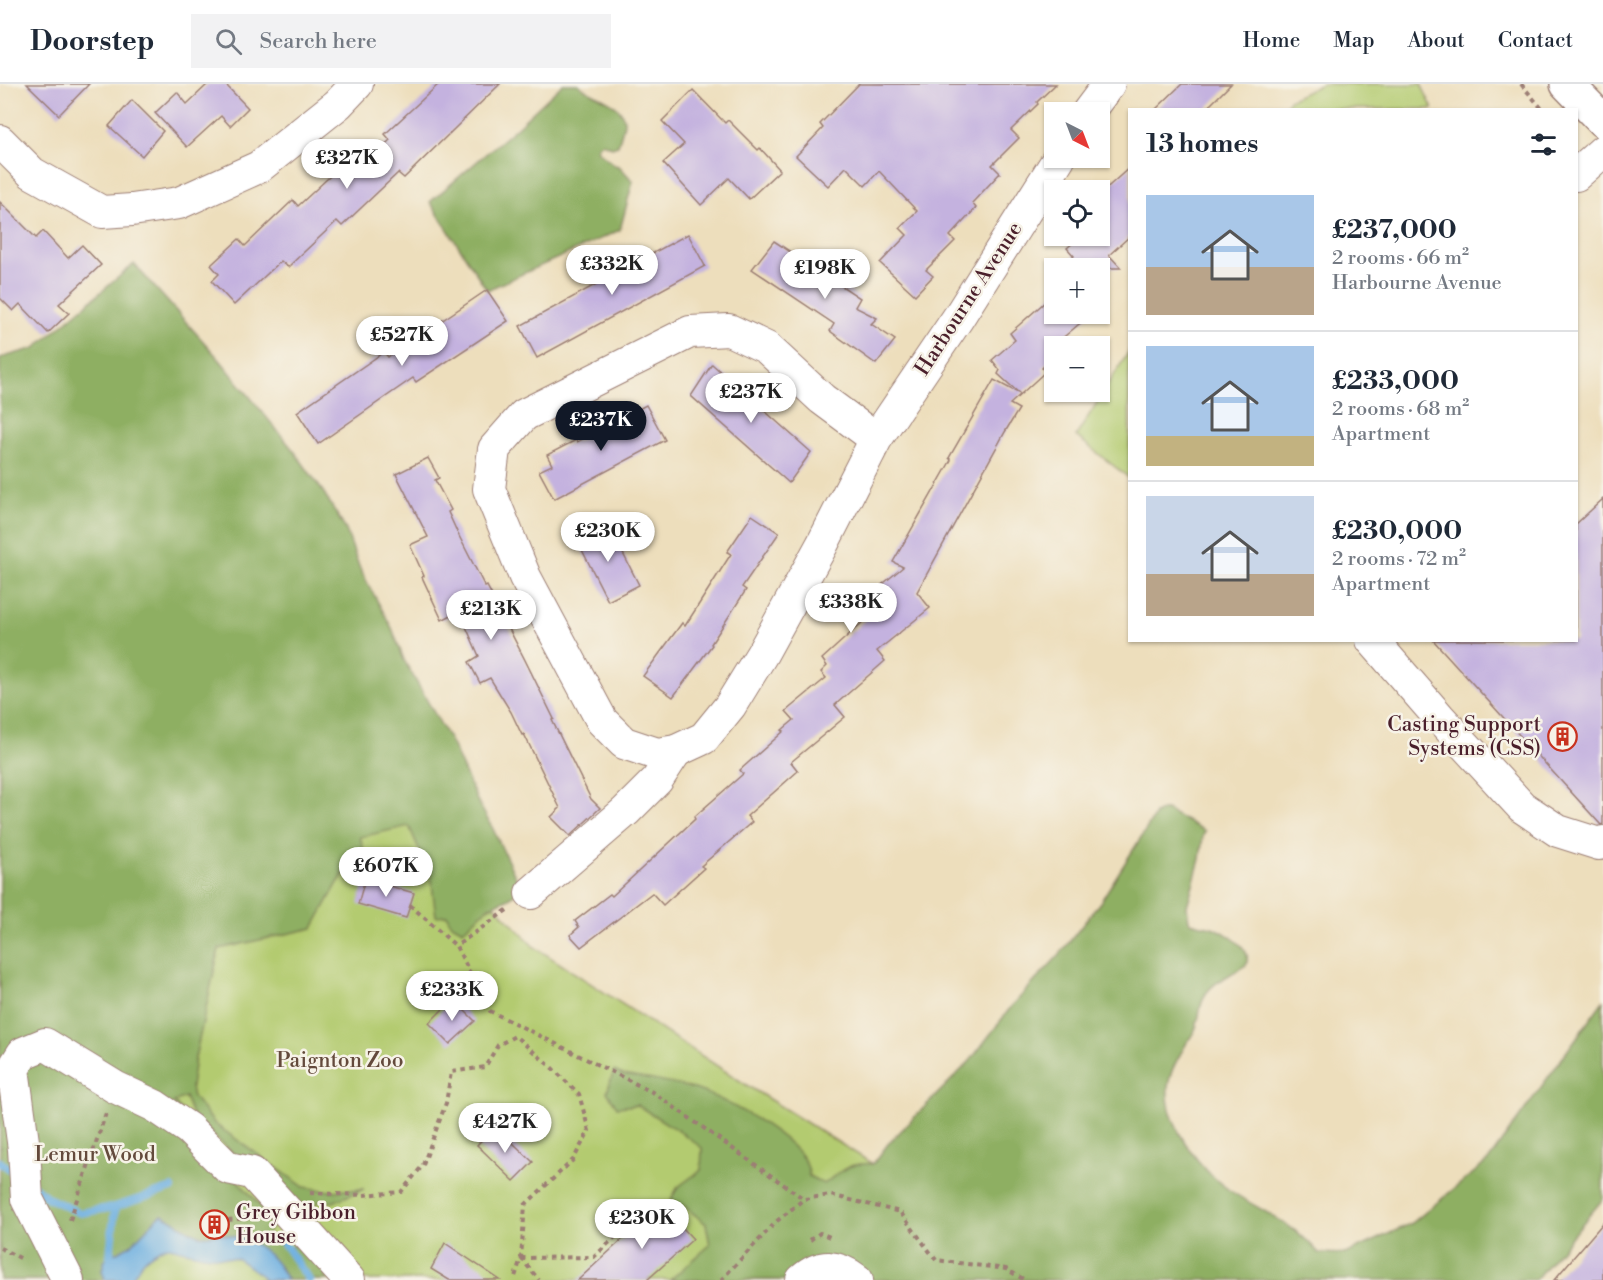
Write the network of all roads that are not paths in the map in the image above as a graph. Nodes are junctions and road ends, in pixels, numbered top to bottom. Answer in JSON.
{"nodes":[{"id":1,"x":357,"y":84,"type":"edge"},
{"id":2,"x":1109,"y":84,"type":"edge"},
{"id":3,"x":1568,"y":84,"type":"edge"},
{"id":4,"x":1096,"y":102,"type":"edge"},
{"id":5,"x":1603,"y":121,"type":"edge"},
{"id":6,"x":0,"y":141,"type":"edge"},
{"id":7,"x":1603,"y":151,"type":"edge"},
{"id":8,"x":1053,"y":168,"type":"edge"},
{"id":9,"x":1578,"y":173,"type":"edge"},
{"id":10,"x":876,"y":439,"type":"junction"},
{"id":11,"x":1374,"y":642,"type":"edge"},
{"id":12,"x":676,"y":751,"type":"junction"},
{"id":13,"x":1603,"y":842,"type":"edge"},
{"id":14,"x":531,"y":893,"type":"road end"},
{"id":15,"x":68,"y":1280,"type":"edge"},
{"id":16,"x":349,"y":1280,"type":"edge"},
{"id":17,"x":802,"y":1280,"type":"edge"},
{"id":18,"x":857,"y":1280,"type":"edge"}],
"edges":[{"from":1,"to":6,"type":"street"},
{"from":2,"to":4,"type":"street"},
{"from":3,"to":5,"type":"main road"},
{"from":7,"to":9,"type":"street"},
{"from":8,"to":10,"type":"street","name":"Harbourne Avenue"},
{"from":10,"to":12,"type":"street","name":"Harbourne Avenue"},
{"from":10,"to":12,"type":"street","name":"Harbourne Avenue"},
{"from":11,"to":13,"type":"street"},
{"from":12,"to":14,"type":"street"},
{"from":15,"to":16,"type":"street"},
{"from":17,"to":18,"type":"street"}]}
